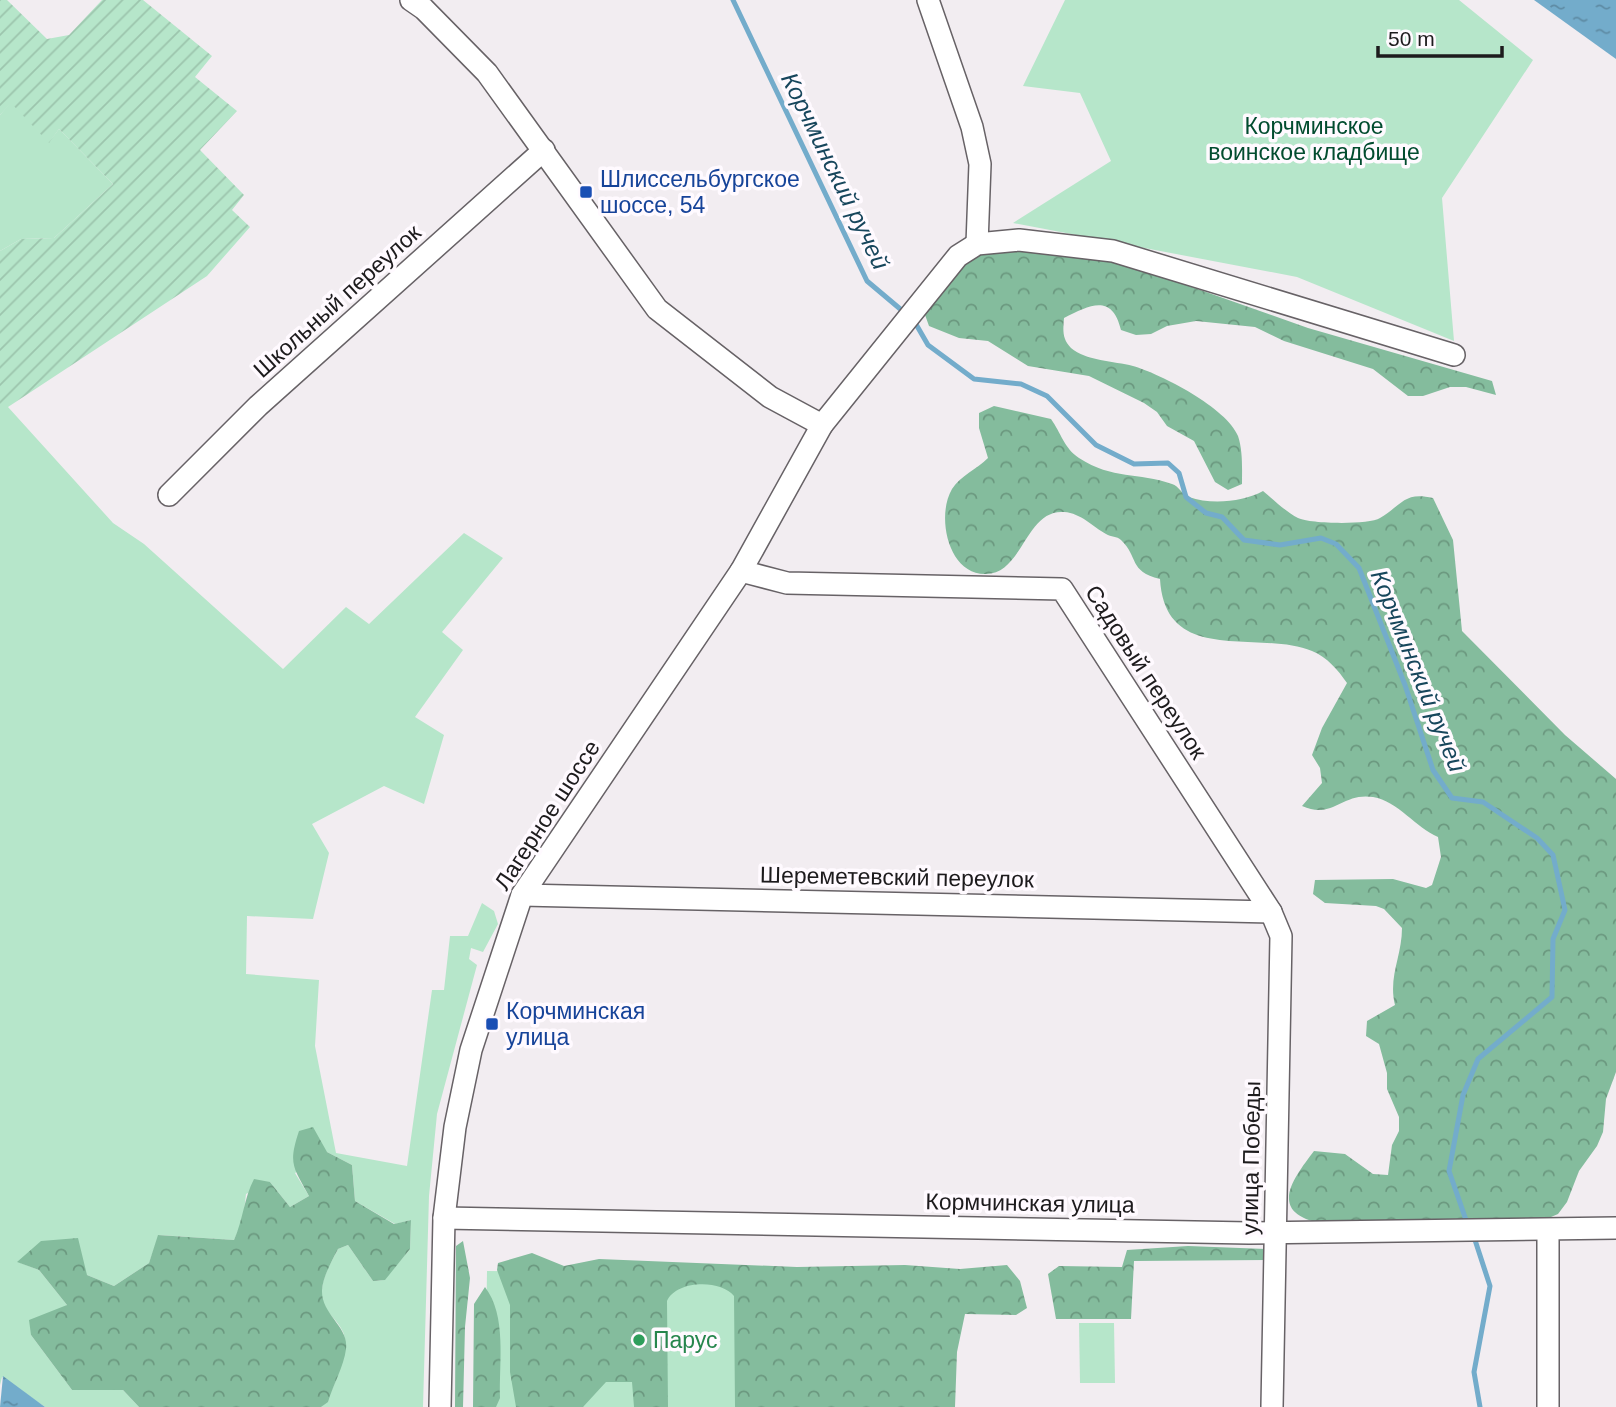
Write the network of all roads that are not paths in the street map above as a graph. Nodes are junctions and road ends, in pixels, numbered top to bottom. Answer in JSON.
{"nodes":[{"id":1,"x":411,"y":0,"type":"edge"},
{"id":2,"x":928,"y":0,"type":"edge"},
{"id":3,"x":544,"y":150,"type":"junction"},
{"id":4,"x":977,"y":244,"type":"junction"},
{"id":5,"x":1454,"y":355,"type":"dead end"},
{"id":6,"x":821,"y":425,"type":"junction"},
{"id":7,"x":169,"y":495,"type":"dead end"},
{"id":8,"x":741,"y":571,"type":"junction"},
{"id":9,"x":522,"y":895,"type":"junction"},
{"id":10,"x":1271,"y":912,"type":"junction"},
{"id":11,"x":444,"y":1218,"type":"junction"},
{"id":12,"x":1616,"y":1228,"type":"edge"},
{"id":13,"x":1548,"y":1231,"type":"junction"},
{"id":14,"x":1276,"y":1232,"type":"junction"},
{"id":15,"x":440,"y":1407,"type":"edge"},
{"id":16,"x":1272,"y":1407,"type":"edge"},
{"id":17,"x":1548,"y":1407,"type":"edge"}],
"edges":[{"from":1,"to":3,"type":"street"},
{"from":2,"to":4,"type":"street"},
{"from":3,"to":6,"type":"street"},
{"from":3,"to":7,"type":"street","name":"Школьный переулок"},
{"from":4,"to":5,"type":"street"},
{"from":4,"to":6,"type":"street","name":"Лагерное шоссе"},
{"from":6,"to":8,"type":"street","name":"Лагерное шоссе"},
{"from":8,"to":9,"type":"street","name":"Лагерное шоссе"},
{"from":8,"to":10,"type":"street","name":"Садовый переулок"},
{"from":9,"to":10,"type":"street","name":"Шереметевский переулок"},
{"from":9,"to":11,"type":"street","name":"Лагерное шоссе"},
{"from":10,"to":14,"type":"street","name":"улица Победы"},
{"from":11,"to":14,"type":"street","name":"Кормчинская улица"},
{"from":11,"to":15,"type":"street","name":"Лагерное шоссе"},
{"from":12,"to":13,"type":"street","name":"Кормчинская улица"},
{"from":13,"to":14,"type":"street","name":"Кормчинская улица"},
{"from":13,"to":17,"type":"street"},
{"from":14,"to":16,"type":"street","name":"улица Победы"}]}
